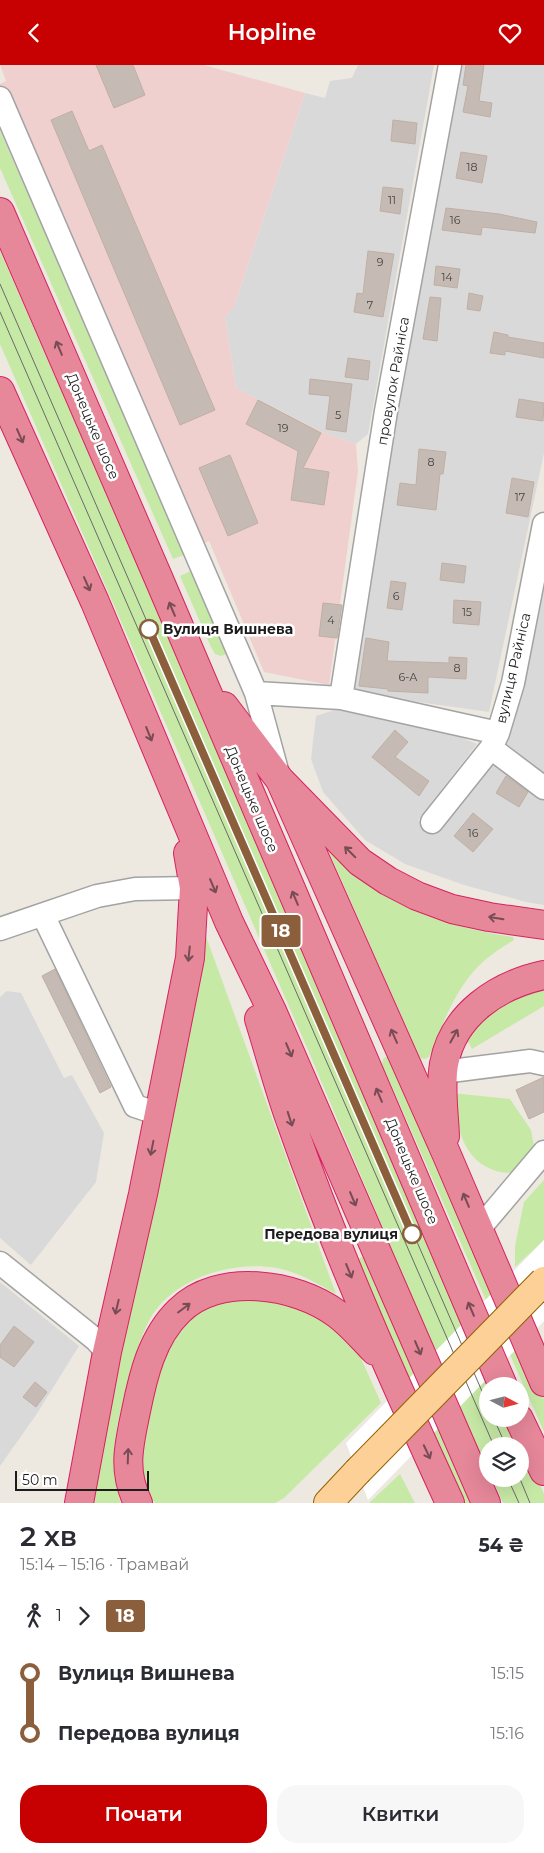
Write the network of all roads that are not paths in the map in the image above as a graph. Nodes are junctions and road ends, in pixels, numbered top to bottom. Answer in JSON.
{"nodes":[{"id":1,"x":450,"y":65,"type":"edge"},
{"id":2,"x":0,"y":98,"type":"edge"},
{"id":3,"x":0,"y":211,"type":"edge"},
{"id":4,"x":0,"y":391,"type":"edge"},
{"id":5,"x":544,"y":524,"type":"edge"},
{"id":6,"x":198,"y":670,"type":"junction"},
{"id":7,"x":256,"y":693,"type":"junction"},
{"id":8,"x":341,"y":698,"type":"junction"},
{"id":9,"x":494,"y":740,"type":"junction"},
{"id":10,"x":280,"y":781,"type":"junction"},
{"id":11,"x":544,"y":788,"type":"edge"},
{"id":12,"x":180,"y":809,"type":"junction"},
{"id":13,"x":432,"y":822,"type":"dead end"},
{"id":14,"x":308,"y":843,"type":"junction"},
{"id":15,"x":194,"y":888,"type":"junction"},
{"id":16,"x":42,"y":915,"type":"junction"},
{"id":17,"x":229,"y":923,"type":"junction"},
{"id":18,"x":544,"y":925,"type":"edge"},
{"id":19,"x":0,"y":929,"type":"edge"},
{"id":20,"x":544,"y":975,"type":"edge"},
{"id":21,"x":332,"y":986,"type":"junction"},
{"id":22,"x":544,"y":1064,"type":"edge"},
{"id":23,"x":444,"y":1072,"type":"junction"},
{"id":24,"x":159,"y":1114,"type":"junction"},
{"id":25,"x":544,"y":1152,"type":"edge"},
{"id":26,"x":446,"y":1153,"type":"junction"},
{"id":27,"x":479,"y":1229,"type":"junction"},
{"id":28,"x":0,"y":1263,"type":"edge"},
{"id":29,"x":544,"y":1281,"type":"edge"},
{"id":30,"x":101,"y":1346,"type":"junction"},
{"id":31,"x":387,"y":1365,"type":"junction"},
{"id":32,"x":500,"y":1377,"type":"edge"},
{"id":33,"x":544,"y":1382,"type":"edge"},
{"id":34,"x":523,"y":1427,"type":"edge"},
{"id":35,"x":544,"y":1471,"type":"edge"},
{"id":36,"x":68,"y":1503,"type":"edge"},
{"id":37,"x":79,"y":1503,"type":"edge"},
{"id":38,"x":138,"y":1503,"type":"edge"},
{"id":39,"x":328,"y":1503,"type":"edge"},
{"id":40,"x":450,"y":1503,"type":"edge"},
{"id":41,"x":486,"y":1503,"type":"edge"}],
"edges":[{"from":1,"to":8,"type":"street","name":"провулок Райніса"},
{"from":2,"to":7,"type":"street"},
{"from":6,"to":3,"type":"highway","name":"Донецьке шосе","one_way":true},
{"from":4,"to":12,"type":"highway","one_way":true},
{"from":5,"to":9,"type":"street","name":"вулиця Райніса"},
{"from":6,"to":10,"type":"highway"},
{"from":21,"to":6,"type":"highway","name":"Донецьке шосе","one_way":true},
{"from":7,"to":8,"type":"street"},
{"from":7,"to":10,"type":"street"},
{"from":8,"to":9,"type":"street"},
{"from":9,"to":11,"type":"street"},
{"from":9,"to":13,"type":"street","name":"вулиця Райніса"},
{"from":10,"to":14,"type":"highway"},
{"from":18,"to":10,"type":"highway","one_way":true},
{"from":12,"to":15,"type":"highway"},
{"from":12,"to":17,"type":"highway","one_way":true},
{"from":14,"to":21,"type":"highway"},
{"from":26,"to":14,"type":"highway","one_way":true},
{"from":15,"to":16,"type":"street"},
{"from":15,"to":24,"type":"highway","one_way":true},
{"from":16,"to":19,"type":"street"},
{"from":16,"to":24,"type":"street"},
{"from":17,"to":31,"type":"highway","one_way":true},
{"from":17,"to":41,"type":"highway","one_way":true},
{"from":23,"to":20,"type":"highway","one_way":true},
{"from":32,"to":21,"type":"highway","name":"Донецьке шосе","one_way":true},
{"from":22,"to":23,"type":"street"},
{"from":23,"to":26,"type":"highway"},
{"from":24,"to":30,"type":"highway","one_way":true},
{"from":25,"to":27,"type":"street"},
{"from":27,"to":26,"type":"highway","one_way":true},
{"from":27,"to":33,"type":"highway"},
{"from":28,"to":30,"type":"street"},
{"from":29,"to":39,"type":"main road","bridge":true},
{"from":30,"to":36,"type":"street"},
{"from":30,"to":37,"type":"highway"},
{"from":38,"to":31,"type":"highway","one_way":true},
{"from":31,"to":40,"type":"highway","one_way":true},
{"from":34,"to":35,"type":"highway"}]}
